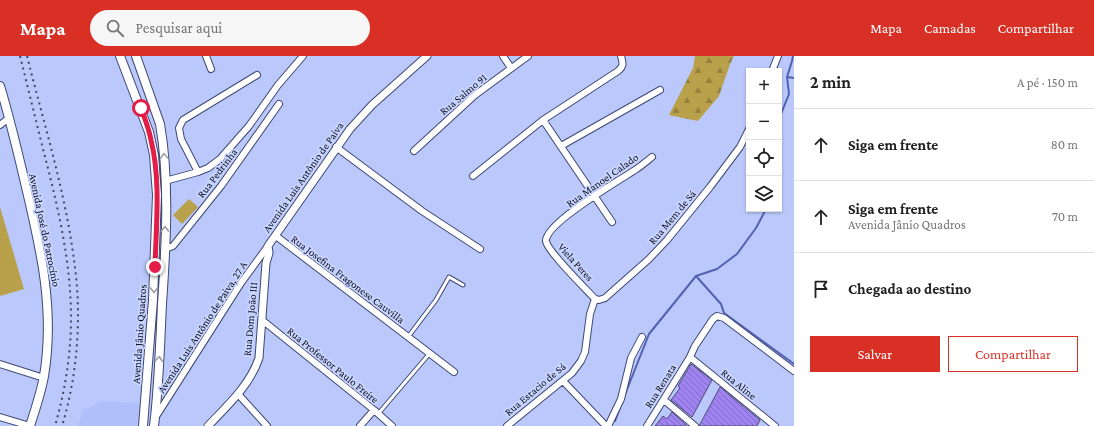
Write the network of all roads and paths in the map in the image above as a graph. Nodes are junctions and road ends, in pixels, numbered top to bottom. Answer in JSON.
{"nodes":[{"id":1,"x":120,"y":56,"type":"edge"},
{"id":2,"x":136,"y":56,"type":"edge"},
{"id":3,"x":206,"y":56,"type":"edge"},
{"id":4,"x":302,"y":56,"type":"edge"},
{"id":5,"x":427,"y":56,"type":"edge"},
{"id":6,"x":503,"y":56,"type":"edge"},
{"id":7,"x":528,"y":56,"type":"edge"},
{"id":8,"x":621,"y":56,"type":"edge"},
{"id":9,"x":778,"y":56,"type":"edge"},
{"id":10,"x":511,"y":68,"type":"junction"},
{"id":11,"x":773,"y":68,"type":"edge"},
{"id":12,"x":211,"y":69,"type":"dead end"},
{"id":13,"x":257,"y":75,"type":"dead end"},
{"id":14,"x":0,"y":86,"type":"edge"},
{"id":15,"x":660,"y":90,"type":"dead end"},
{"id":16,"x":0,"y":100,"type":"edge"},
{"id":17,"x":279,"y":104,"type":"dead end"},
{"id":18,"x":6,"y":107,"type":"junction"},
{"id":19,"x":9,"y":118,"type":"junction"},
{"id":20,"x":543,"y":120,"type":"junction"},
{"id":21,"x":0,"y":125,"type":"edge"},
{"id":22,"x":161,"y":128,"type":"junction"},
{"id":23,"x":149,"y":132,"type":"junction"},
{"id":24,"x":746,"y":136,"type":"edge"},
{"id":25,"x":561,"y":146,"type":"junction"},
{"id":26,"x":336,"y":147,"type":"junction"},
{"id":27,"x":414,"y":151,"type":"dead end"},
{"id":28,"x":652,"y":157,"type":"dead end"},
{"id":29,"x":198,"y":172,"type":"junction"},
{"id":30,"x":473,"y":176,"type":"dead end"},
{"id":31,"x":165,"y":181,"type":"junction"},
{"id":32,"x":161,"y":195,"type":"junction"},
{"id":33,"x":594,"y":195,"type":"junction"},
{"id":34,"x":612,"y":222,"type":"dead end"},
{"id":35,"x":276,"y":236,"type":"junction"},
{"id":36,"x":547,"y":237,"type":"joint"},
{"id":37,"x":268,"y":246,"type":"junction"},
{"id":38,"x":165,"y":249,"type":"junction"},
{"id":39,"x":480,"y":250,"type":"dead end"},
{"id":40,"x":463,"y":285,"type":"dead end"},
{"id":41,"x":595,"y":299,"type":"junction"},
{"id":42,"x":262,"y":320,"type":"junction"},
{"id":43,"x":408,"y":337,"type":"junction"},
{"id":44,"x":642,"y":337,"type":"dead end"},
{"id":45,"x":430,"y":353,"type":"junction"},
{"id":46,"x":690,"y":357,"type":"junction"},
{"id":47,"x":0,"y":364,"type":"edge"},
{"id":48,"x":794,"y":371,"type":"edge"},
{"id":49,"x":454,"y":372,"type":"dead end"},
{"id":50,"x":44,"y":378,"type":"junction"},
{"id":51,"x":563,"y":381,"type":"junction"},
{"id":52,"x":238,"y":394,"type":"junction"},
{"id":53,"x":664,"y":400,"type":"junction"},
{"id":54,"x":376,"y":412,"type":"junction"},
{"id":55,"x":0,"y":417,"type":"edge"},
{"id":56,"x":154,"y":423,"type":"edge"},
{"id":57,"x":30,"y":426,"type":"edge"},
{"id":58,"x":143,"y":426,"type":"edge"},
{"id":59,"x":208,"y":426,"type":"edge"},
{"id":60,"x":267,"y":426,"type":"edge"},
{"id":61,"x":360,"y":426,"type":"edge"},
{"id":62,"x":392,"y":426,"type":"edge"},
{"id":63,"x":506,"y":426,"type":"edge"},
{"id":64,"x":607,"y":426,"type":"edge"},
{"id":65,"x":647,"y":426,"type":"edge"},
{"id":66,"x":695,"y":426,"type":"edge"},
{"id":67,"x":775,"y":426,"type":"edge"}],
"edges":[{"from":1,"to":23,"type":"main road"},
{"from":2,"to":22,"type":"main road"},
{"from":3,"to":12,"type":"street"},
{"from":4,"to":29,"type":"street"},
{"from":5,"to":26,"type":"street","name":"Avenida Luis Antônio de Paiva"},
{"from":6,"to":10,"type":"street"},
{"from":7,"to":10,"type":"street","name":"Rua Salmo 91"},
{"from":8,"to":20,"type":"street"},
{"from":9,"to":11,"type":"street"},
{"from":10,"to":27,"type":"street","name":"Rua Salmo 91"},
{"from":13,"to":29,"type":"street"},
{"from":14,"to":18,"type":"main road","name":"Avenida José do Patrocínio"},
{"from":15,"to":25,"type":"street"},
{"from":16,"to":18,"type":"street"},
{"from":17,"to":38,"type":"street","name":"Rua Pedrinha"},
{"from":18,"to":19,"type":"main road","name":"Avenida José do Patrocínio"},
{"from":19,"to":21,"type":"street"},
{"from":19,"to":50,"type":"main road","name":"Avenida José do Patrocínio"},
{"from":20,"to":25,"type":"street"},
{"from":20,"to":30,"type":"street"},
{"from":22,"to":23,"type":"main road"},
{"from":31,"to":22,"type":"main road","one_way":true},
{"from":23,"to":32,"type":"main road"},
{"from":24,"to":41,"type":"street","name":"Rua Mem de Sá"},
{"from":25,"to":33,"type":"street"},
{"from":26,"to":35,"type":"street","name":"Avenida Luis Antônio de Paiva"},
{"from":26,"to":39,"type":"street"},
{"from":28,"to":33,"type":"street","name":"Rua Manoel Calado"},
{"from":29,"to":31,"type":"street"},
{"from":31,"to":32,"type":"main road"},
{"from":38,"to":32,"type":"main road","name":"Avenida Jânio Quadros","one_way":true},
{"from":32,"to":58,"type":"main road","name":"Avenida Jânio Quadros","one_way":true},
{"from":33,"to":34,"type":"street"},
{"from":33,"to":36,"type":"street","name":"Rua Manoel Calado"},
{"from":35,"to":37,"type":"street","name":"Avenida Luis Antônio de Paiva"},
{"from":35,"to":43,"type":"street","name":"Rua Josefina Fragonese Cauvilla"},
{"from":36,"to":41,"type":"street","name":"Viela Peres"},
{"from":37,"to":42,"type":"street","name":"Rua Dom João III"},
{"from":37,"to":56,"type":"street","name":"Avenida Luis Antônio de Paiva, 27 A"},
{"from":56,"to":38,"type":"main road","name":"Avenida Jânio Quadros","one_way":true},
{"from":40,"to":43,"type":"lane"},
{"from":41,"to":51,"type":"street","name":"Rua Estacio de Sá"},
{"from":42,"to":52,"type":"street","name":"Rua Dom João III"},
{"from":42,"to":54,"type":"street","name":"Rua Professor Paulo Freire"},
{"from":43,"to":45,"type":"street","name":"Rua Josefina Fragonese Cauvilla"},
{"from":44,"to":64,"type":"street"},
{"from":45,"to":49,"type":"street","name":"Rua Josefina Fragonese Cauvilla"},
{"from":45,"to":54,"type":"lane"},
{"from":46,"to":48,"type":"street","name":"Rua Renata"},
{"from":46,"to":53,"type":"street","name":"Rua Renata"},
{"from":46,"to":67,"type":"street","name":"Rua Aline"},
{"from":47,"to":50,"type":"street"},
{"from":50,"to":57,"type":"main road","name":"Avenida José do Patrocínio"},
{"from":51,"to":63,"type":"street","name":"Rua Estacio de Sá"},
{"from":51,"to":64,"type":"street"},
{"from":52,"to":59,"type":"street","name":"Rua Dom João III"},
{"from":52,"to":60,"type":"street"},
{"from":53,"to":65,"type":"street","name":"Rua Renata"},
{"from":53,"to":66,"type":"street"},
{"from":54,"to":61,"type":"street"},
{"from":54,"to":62,"type":"street","name":"Rua Professor Paulo Freire"},
{"from":55,"to":57,"type":"street"}]}
